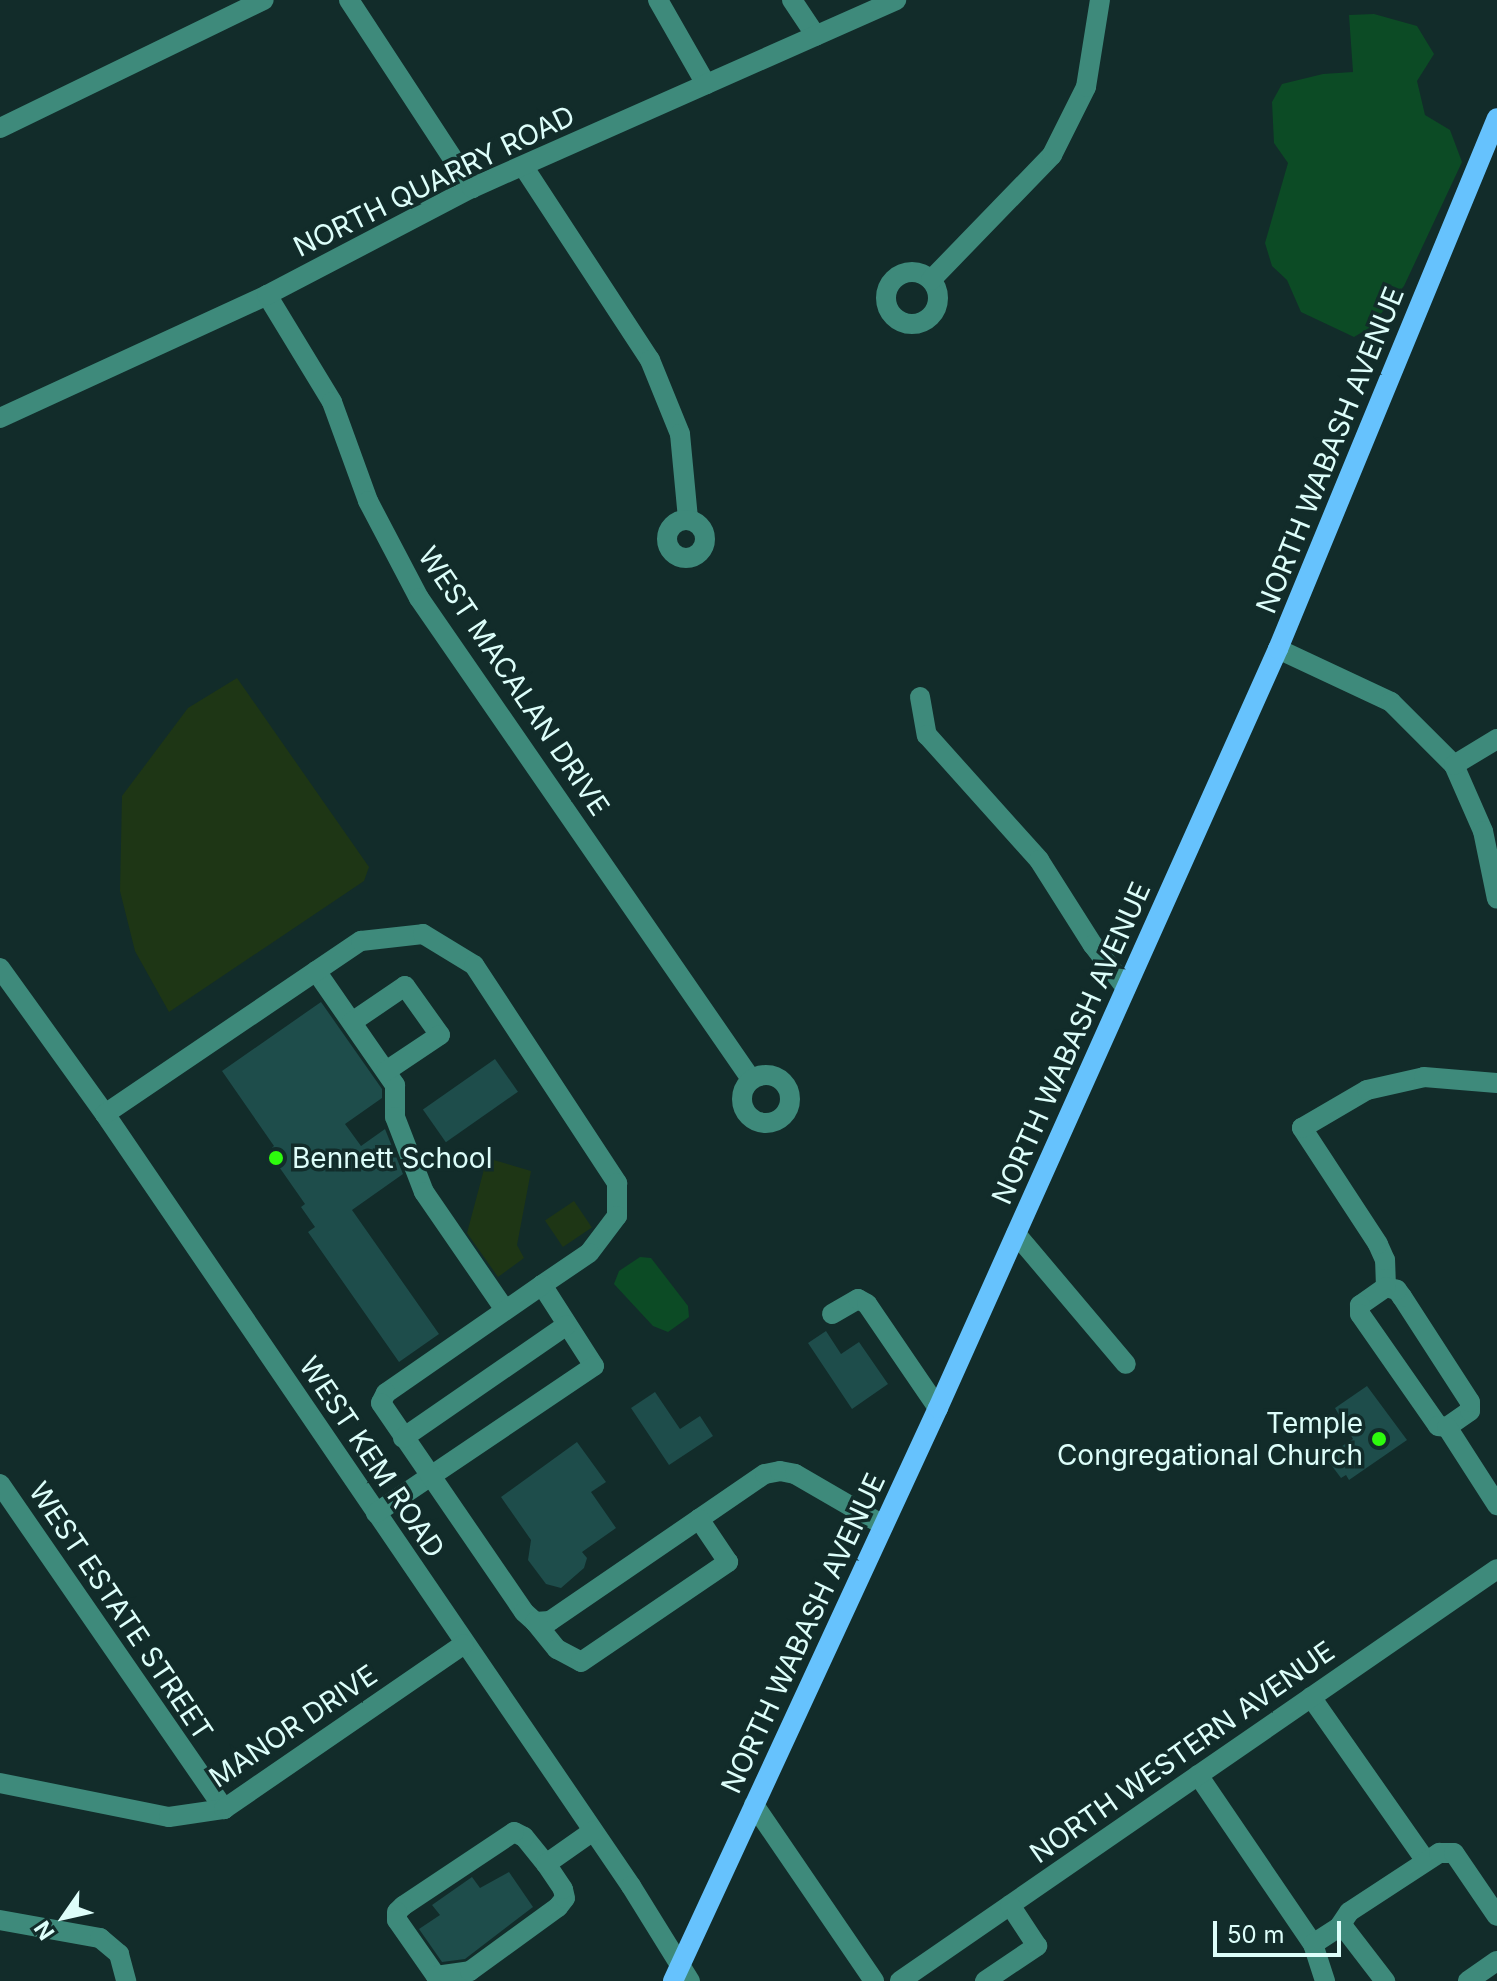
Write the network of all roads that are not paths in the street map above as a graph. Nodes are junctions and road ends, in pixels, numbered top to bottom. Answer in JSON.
{"nodes":[{"id":1,"x":264,"y":0,"type":"edge"},
{"id":2,"x":349,"y":0,"type":"edge"},
{"id":3,"x":658,"y":0,"type":"edge"},
{"id":4,"x":792,"y":0,"type":"edge"},
{"id":5,"x":896,"y":0,"type":"edge"},
{"id":6,"x":1100,"y":0,"type":"edge"},
{"id":7,"x":816,"y":36,"type":"junction"},
{"id":8,"x":706,"y":84,"type":"junction"},
{"id":9,"x":1497,"y":118,"type":"edge"},
{"id":10,"x":0,"y":128,"type":"edge"},
{"id":11,"x":523,"y":166,"type":"junction"},
{"id":12,"x":472,"y":188,"type":"junction"},
{"id":13,"x":931,"y":280,"type":"dead end"},
{"id":14,"x":267,"y":295,"type":"junction"},
{"id":15,"x":0,"y":418,"type":"edge"},
{"id":16,"x":688,"y":519,"type":"dead end"},
{"id":17,"x":1278,"y":649,"type":"junction"},
{"id":18,"x":920,"y":697,"type":"dead end"},
{"id":19,"x":1497,"y":739,"type":"edge"},
{"id":20,"x":1454,"y":765,"type":"junction"},
{"id":21,"x":1497,"y":899,"type":"edge"},
{"id":22,"x":0,"y":968,"type":"edge"},
{"id":23,"x":316,"y":971,"type":"junction"},
{"id":24,"x":1126,"y":988,"type":"junction"},
{"id":25,"x":352,"y":1022,"type":"junction"},
{"id":26,"x":386,"y":1071,"type":"junction"},
{"id":27,"x":751,"y":1079,"type":"dead end"},
{"id":28,"x":1497,"y":1083,"type":"edge"},
{"id":29,"x":105,"y":1114,"type":"junction"},
{"id":30,"x":1016,"y":1234,"type":"junction"},
{"id":31,"x":542,"y":1285,"type":"junction"},
{"id":32,"x":1386,"y":1287,"type":"junction"},
{"id":33,"x":505,"y":1310,"type":"junction"},
{"id":34,"x":832,"y":1314,"type":"dead end"},
{"id":35,"x":567,"y":1325,"type":"junction"},
{"id":36,"x":1126,"y":1364,"type":"dead end"},
{"id":37,"x":938,"y":1408,"type":"junction"},
{"id":38,"x":1447,"y":1427,"type":"junction"},
{"id":39,"x":403,"y":1438,"type":"junction"},
{"id":40,"x":430,"y":1477,"type":"junction"},
{"id":41,"x":0,"y":1484,"type":"edge"},
{"id":42,"x":1497,"y":1505,"type":"edge"},
{"id":43,"x":376,"y":1513,"type":"junction"},
{"id":44,"x":699,"y":1519,"type":"junction"},
{"id":45,"x":883,"y":1525,"type":"junction"},
{"id":46,"x":1497,"y":1569,"type":"edge"},
{"id":47,"x":535,"y":1622,"type":"junction"},
{"id":48,"x":464,"y":1644,"type":"junction"},
{"id":49,"x":1311,"y":1697,"type":"junction"},
{"id":50,"x":1198,"y":1775,"type":"junction"},
{"id":51,"x":0,"y":1783,"type":"edge"},
{"id":52,"x":754,"y":1805,"type":"junction"},
{"id":53,"x":224,"y":1809,"type":"junction"},
{"id":54,"x":593,"y":1831,"type":"junction"},
{"id":55,"x":1426,"y":1861,"type":"junction"},
{"id":56,"x":546,"y":1864,"type":"junction"},
{"id":57,"x":1010,"y":1905,"type":"junction"},
{"id":58,"x":1497,"y":1916,"type":"edge"},
{"id":59,"x":0,"y":1920,"type":"edge"},
{"id":60,"x":1339,"y":1927,"type":"junction"},
{"id":61,"x":1313,"y":1944,"type":"junction"},
{"id":62,"x":1497,"y":1961,"type":"edge"},
{"id":63,"x":682,"y":1975,"type":"edge"},
{"id":64,"x":126,"y":1981,"type":"edge"},
{"id":65,"x":874,"y":1981,"type":"edge"},
{"id":66,"x":900,"y":1981,"type":"edge"},
{"id":67,"x":985,"y":1981,"type":"edge"},
{"id":68,"x":1325,"y":1981,"type":"edge"},
{"id":69,"x":1385,"y":1981,"type":"edge"},
{"id":70,"x":1468,"y":1981,"type":"edge"}],
"edges":[{"from":1,"to":10,"type":"street"},
{"from":2,"to":12,"type":"street"},
{"from":3,"to":8,"type":"street"},
{"from":4,"to":7,"type":"street"},
{"from":5,"to":7,"type":"street","name":"NORTH QUARRY ROAD"},
{"from":6,"to":13,"type":"street"},
{"from":7,"to":8,"type":"street","name":"NORTH QUARRY ROAD"},
{"from":8,"to":11,"type":"street","name":"NORTH QUARRY ROAD"},
{"from":9,"to":17,"type":"main road","name":"NORTH WABASH AVENUE"},
{"from":11,"to":12,"type":"street","name":"NORTH QUARRY ROAD"},
{"from":11,"to":16,"type":"street"},
{"from":12,"to":14,"type":"street","name":"NORTH QUARRY ROAD"},
{"from":14,"to":15,"type":"street","name":"NORTH QUARRY ROAD"},
{"from":14,"to":27,"type":"street","name":"WEST MACALAN DRIVE"},
{"from":17,"to":20,"type":"street"},
{"from":17,"to":24,"type":"main road","name":"NORTH WABASH AVENUE"},
{"from":18,"to":24,"type":"street"},
{"from":19,"to":20,"type":"street"},
{"from":20,"to":21,"type":"street"},
{"from":22,"to":29,"type":"street","name":"WEST KEM ROAD"},
{"from":23,"to":25,"type":"street"},
{"from":23,"to":29,"type":"street"},
{"from":23,"to":31,"type":"street"},
{"from":24,"to":30,"type":"main road","name":"NORTH WABASH AVENUE"},
{"from":25,"to":26,"type":"street"},
{"from":25,"to":26,"type":"street"},
{"from":26,"to":33,"type":"street"},
{"from":28,"to":32,"type":"street"},
{"from":29,"to":43,"type":"street","name":"WEST KEM ROAD"},
{"from":30,"to":36,"type":"street"},
{"from":30,"to":37,"type":"main road","name":"NORTH WABASH AVENUE"},
{"from":31,"to":33,"type":"street"},
{"from":31,"to":35,"type":"street"},
{"from":32,"to":38,"type":"street"},
{"from":32,"to":38,"type":"street"},
{"from":33,"to":39,"type":"street"},
{"from":34,"to":37,"type":"street"},
{"from":35,"to":39,"type":"street"},
{"from":35,"to":40,"type":"street"},
{"from":37,"to":45,"type":"main road","name":"NORTH WABASH AVENUE"},
{"from":38,"to":42,"type":"street"},
{"from":39,"to":40,"type":"street"},
{"from":40,"to":43,"type":"street"},
{"from":40,"to":47,"type":"street"},
{"from":41,"to":53,"type":"street","name":"WEST ESTATE STREET"},
{"from":43,"to":48,"type":"street","name":"WEST KEM ROAD"},
{"from":44,"to":45,"type":"street"},
{"from":44,"to":47,"type":"street"},
{"from":44,"to":47,"type":"street"},
{"from":45,"to":52,"type":"main road","name":"NORTH WABASH AVENUE"},
{"from":46,"to":49,"type":"street","name":"NORTH WESTERN AVENUE"},
{"from":48,"to":53,"type":"street","name":"MANOR DRIVE"},
{"from":48,"to":54,"type":"street","name":"WEST KEM ROAD"},
{"from":49,"to":50,"type":"street","name":"NORTH WESTERN AVENUE"},
{"from":49,"to":55,"type":"street"},
{"from":50,"to":57,"type":"street","name":"NORTH WESTERN AVENUE"},
{"from":50,"to":61,"type":"street"},
{"from":51,"to":53,"type":"street","name":"MANOR DRIVE"},
{"from":52,"to":63,"type":"main road","name":"NORTH WABASH AVENUE"},
{"from":52,"to":65,"type":"street"},
{"from":54,"to":56,"type":"street"},
{"from":54,"to":63,"type":"street","name":"WEST KEM ROAD"},
{"from":55,"to":58,"type":"street"},
{"from":55,"to":60,"type":"street"},
{"from":56,"to":56,"type":"street"},
{"from":57,"to":66,"type":"street","name":"NORTH WESTERN AVENUE"},
{"from":57,"to":67,"type":"street"},
{"from":59,"to":64,"type":"street"},
{"from":60,"to":61,"type":"street"},
{"from":60,"to":69,"type":"street"},
{"from":61,"to":68,"type":"street"},
{"from":62,"to":70,"type":"street"}]}
